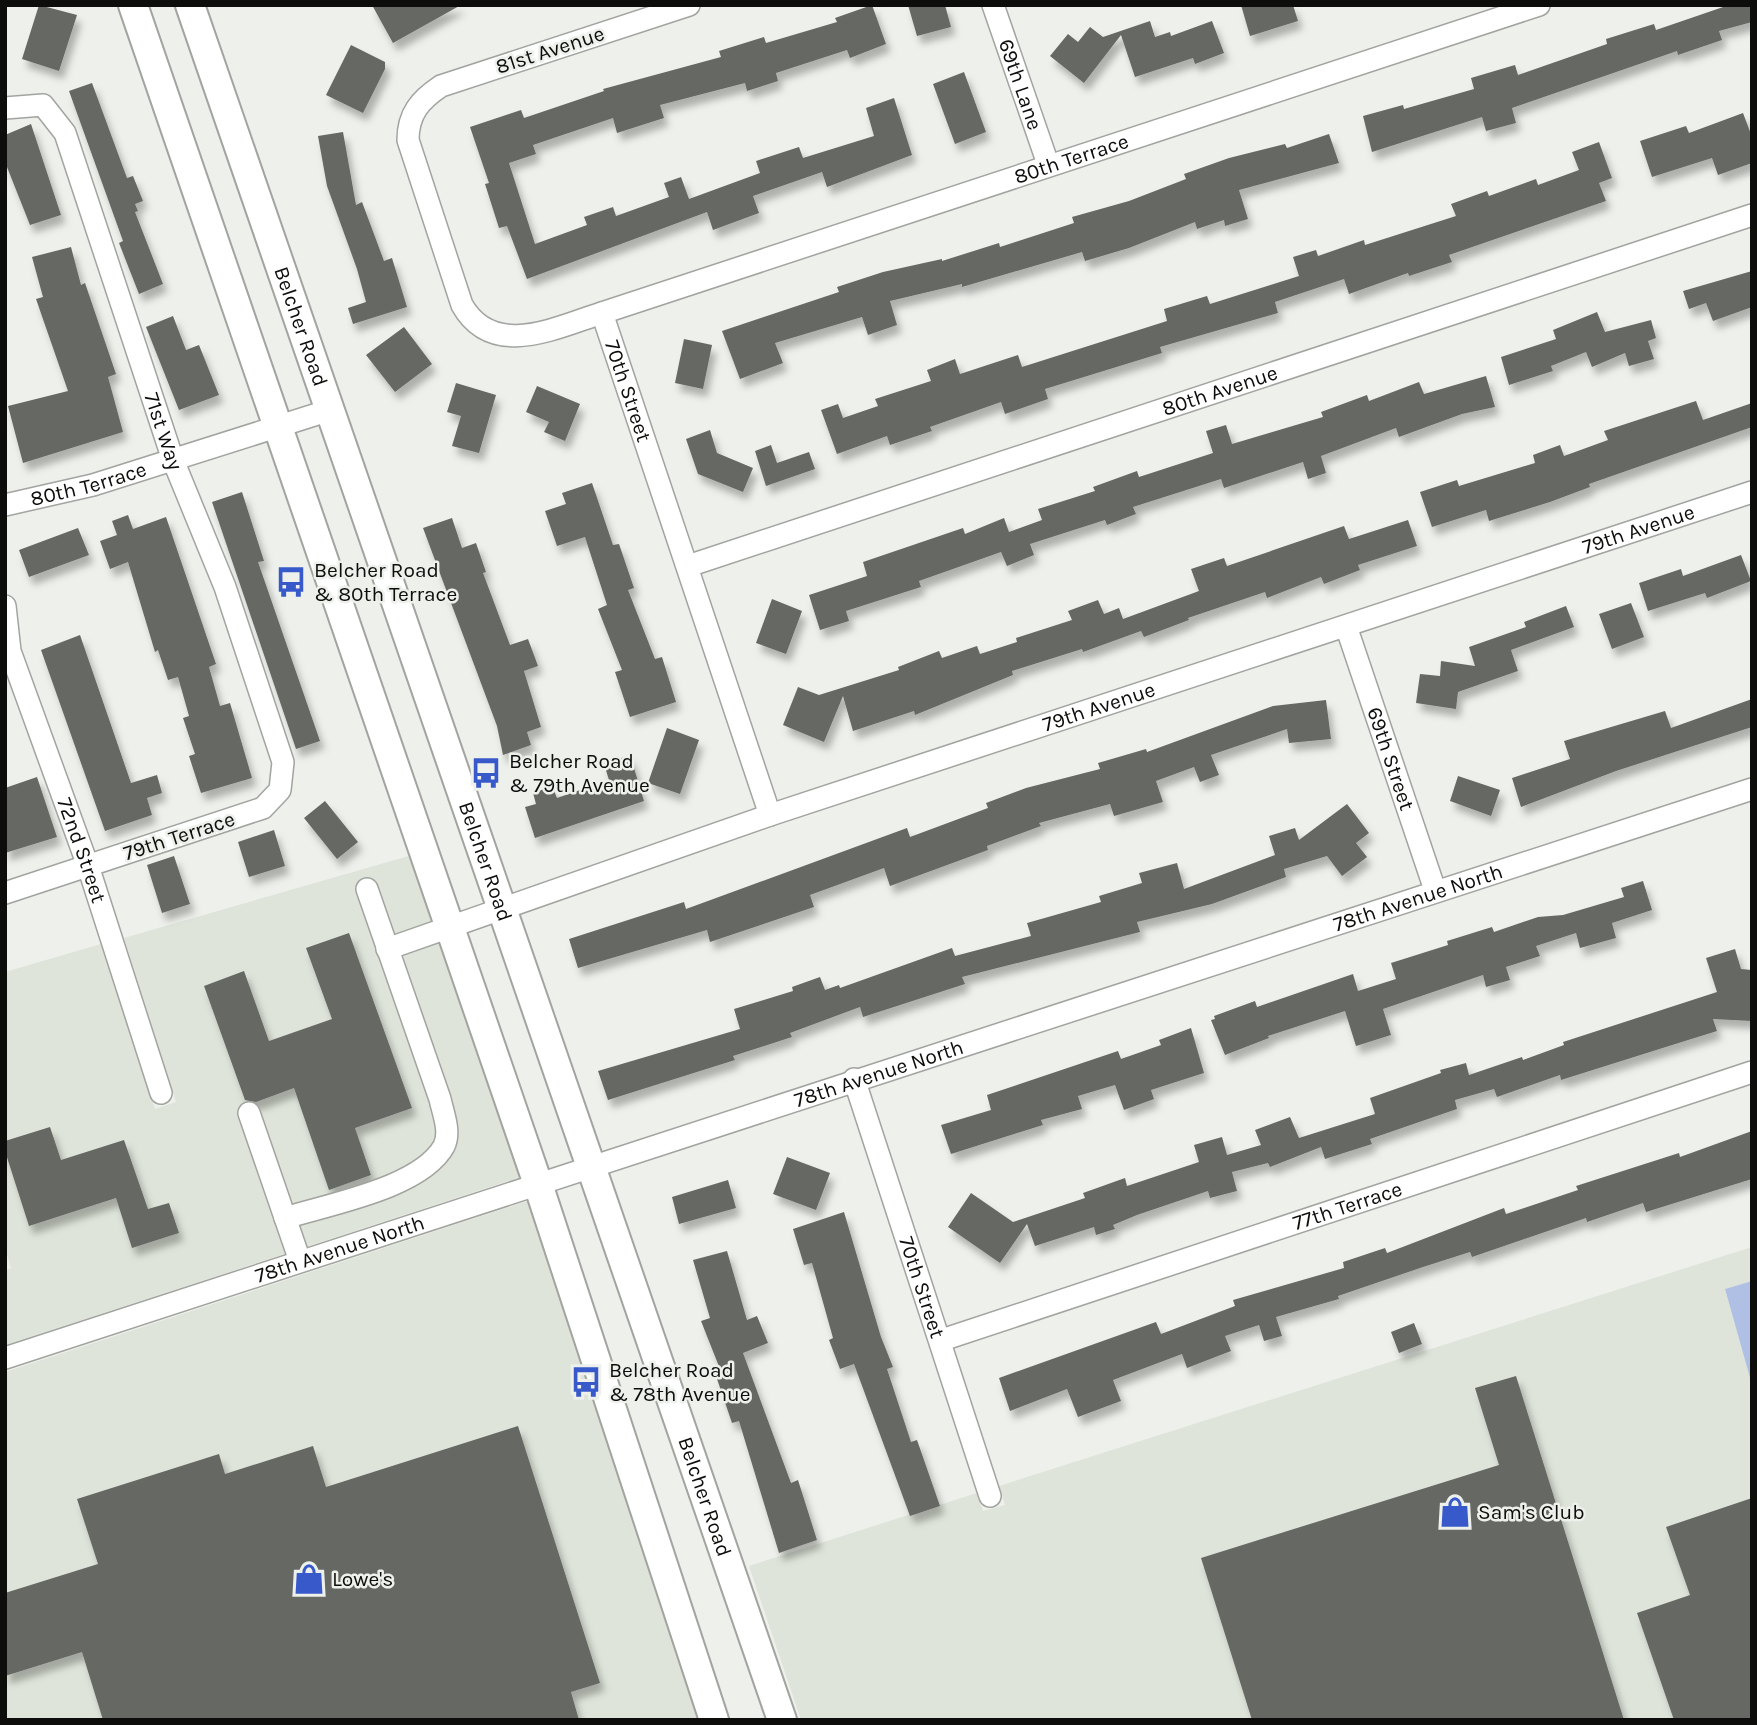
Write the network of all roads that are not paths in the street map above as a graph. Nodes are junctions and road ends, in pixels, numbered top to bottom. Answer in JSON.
{"nodes":[{"id":1,"x":133,"y":5,"type":"edge"},
{"id":2,"x":190,"y":5,"type":"edge"},
{"id":3,"x":689,"y":5,"type":"edge"},
{"id":4,"x":993,"y":5,"type":"edge"},
{"id":5,"x":1539,"y":5,"type":"edge"},
{"id":6,"x":417,"y":106,"type":"joint"},
{"id":7,"x":5,"y":108,"type":"edge"},
{"id":8,"x":1048,"y":164,"type":"junction"},
{"id":9,"x":1752,"y":215,"type":"edge"},
{"id":10,"x":602,"y":313,"type":"junction"},
{"id":11,"x":330,"y":410,"type":"junction"},
{"id":12,"x":278,"y":426,"type":"junction"},
{"id":13,"x":173,"y":460,"type":"junction"},
{"id":14,"x":1752,"y":492,"type":"edge"},
{"id":15,"x":5,"y":505,"type":"edge"},
{"id":16,"x":688,"y":566,"type":"junction"},
{"id":17,"x":5,"y":606,"type":"edge"},
{"id":18,"x":1346,"y":626,"type":"junction"},
{"id":19,"x":8,"y":652,"type":"edge"},
{"id":20,"x":283,"y":762,"type":"joint"},
{"id":21,"x":1751,"y":790,"type":"edge"},
{"id":22,"x":769,"y":815,"type":"junction"},
{"id":23,"x":88,"y":866,"type":"junction"},
{"id":24,"x":367,"y":889,"type":"dead end"},
{"id":25,"x":1435,"y":890,"type":"junction"},
{"id":26,"x":5,"y":893,"type":"edge"},
{"id":27,"x":502,"y":910,"type":"junction"},
{"id":28,"x":450,"y":929,"type":"junction"},
{"id":29,"x":387,"y":949,"type":"junction"},
{"id":30,"x":1752,"y":1072,"type":"edge"},
{"id":31,"x":854,"y":1079,"type":"junction"},
{"id":32,"x":161,"y":1093,"type":"dead end"},
{"id":33,"x":249,"y":1113,"type":"dead end"},
{"id":34,"x":589,"y":1168,"type":"junction"},
{"id":35,"x":538,"y":1184,"type":"junction"},
{"id":36,"x":285,"y":1218,"type":"junction"},
{"id":37,"x":300,"y":1261,"type":"junction"},
{"id":38,"x":942,"y":1340,"type":"junction"},
{"id":39,"x":5,"y":1358,"type":"edge"},
{"id":40,"x":990,"y":1496,"type":"dead end"},
{"id":41,"x":714,"y":1720,"type":"edge"},
{"id":42,"x":782,"y":1720,"type":"edge"}],
"edges":[{"from":1,"to":12,"type":"main road"},
{"from":2,"to":11,"type":"main road","name":"Belcher Road"},
{"from":3,"to":6,"type":"street","name":"81st Avenue"},
{"from":4,"to":8,"type":"street","name":"69th Lane"},
{"from":5,"to":8,"type":"street","name":"80th Terrace"},
{"from":6,"to":10,"type":"street","name":"70th Street"},
{"from":7,"to":13,"type":"street","name":"71st Way"},
{"from":8,"to":10,"type":"street","name":"80th Terrace"},
{"from":9,"to":16,"type":"street","name":"80th Avenue"},
{"from":10,"to":16,"type":"street","name":"70th Street"},
{"from":11,"to":12,"type":"street","name":"80th Terrace"},
{"from":11,"to":27,"type":"main road","name":"Belcher Road"},
{"from":12,"to":13,"type":"street","name":"80th Terrace"},
{"from":12,"to":28,"type":"main road"},
{"from":13,"to":15,"type":"street","name":"80th Terrace"},
{"from":13,"to":20,"type":"street","name":"71st Way"},
{"from":14,"to":18,"type":"street","name":"79th Avenue"},
{"from":16,"to":22,"type":"street","name":"70th Street"},
{"from":17,"to":19,"type":"street","name":"72nd Street"},
{"from":18,"to":22,"type":"street","name":"79th Avenue"},
{"from":18,"to":25,"type":"street","name":"69th Street"},
{"from":19,"to":23,"type":"street","name":"72nd Street"},
{"from":20,"to":23,"type":"street","name":"79th Terrace"},
{"from":21,"to":25,"type":"street","name":"78th Avenue North"},
{"from":22,"to":27,"type":"street","name":"79th Avenue"},
{"from":23,"to":26,"type":"street","name":"79th Terrace"},
{"from":23,"to":32,"type":"street","name":"72nd Street"},
{"from":24,"to":29,"type":"street"},
{"from":25,"to":31,"type":"street","name":"78th Avenue North"},
{"from":27,"to":28,"type":"street","name":"79th Avenue"},
{"from":27,"to":34,"type":"main road","name":"Belcher Road"},
{"from":28,"to":29,"type":"street","name":"79th Avenue"},
{"from":28,"to":35,"type":"main road"},
{"from":29,"to":36,"type":"street"},
{"from":30,"to":38,"type":"street","name":"77th Terrace"},
{"from":31,"to":34,"type":"street","name":"78th Avenue North"},
{"from":31,"to":38,"type":"street","name":"70th Street"},
{"from":33,"to":36,"type":"street"},
{"from":34,"to":35,"type":"street","name":"78th Avenue North"},
{"from":34,"to":42,"type":"main road","name":"Belcher Road"},
{"from":35,"to":37,"type":"street","name":"78th Avenue North"},
{"from":35,"to":41,"type":"main road"},
{"from":36,"to":37,"type":"street"},
{"from":37,"to":39,"type":"street","name":"78th Avenue North"},
{"from":38,"to":40,"type":"street","name":"70th Street"}]}
